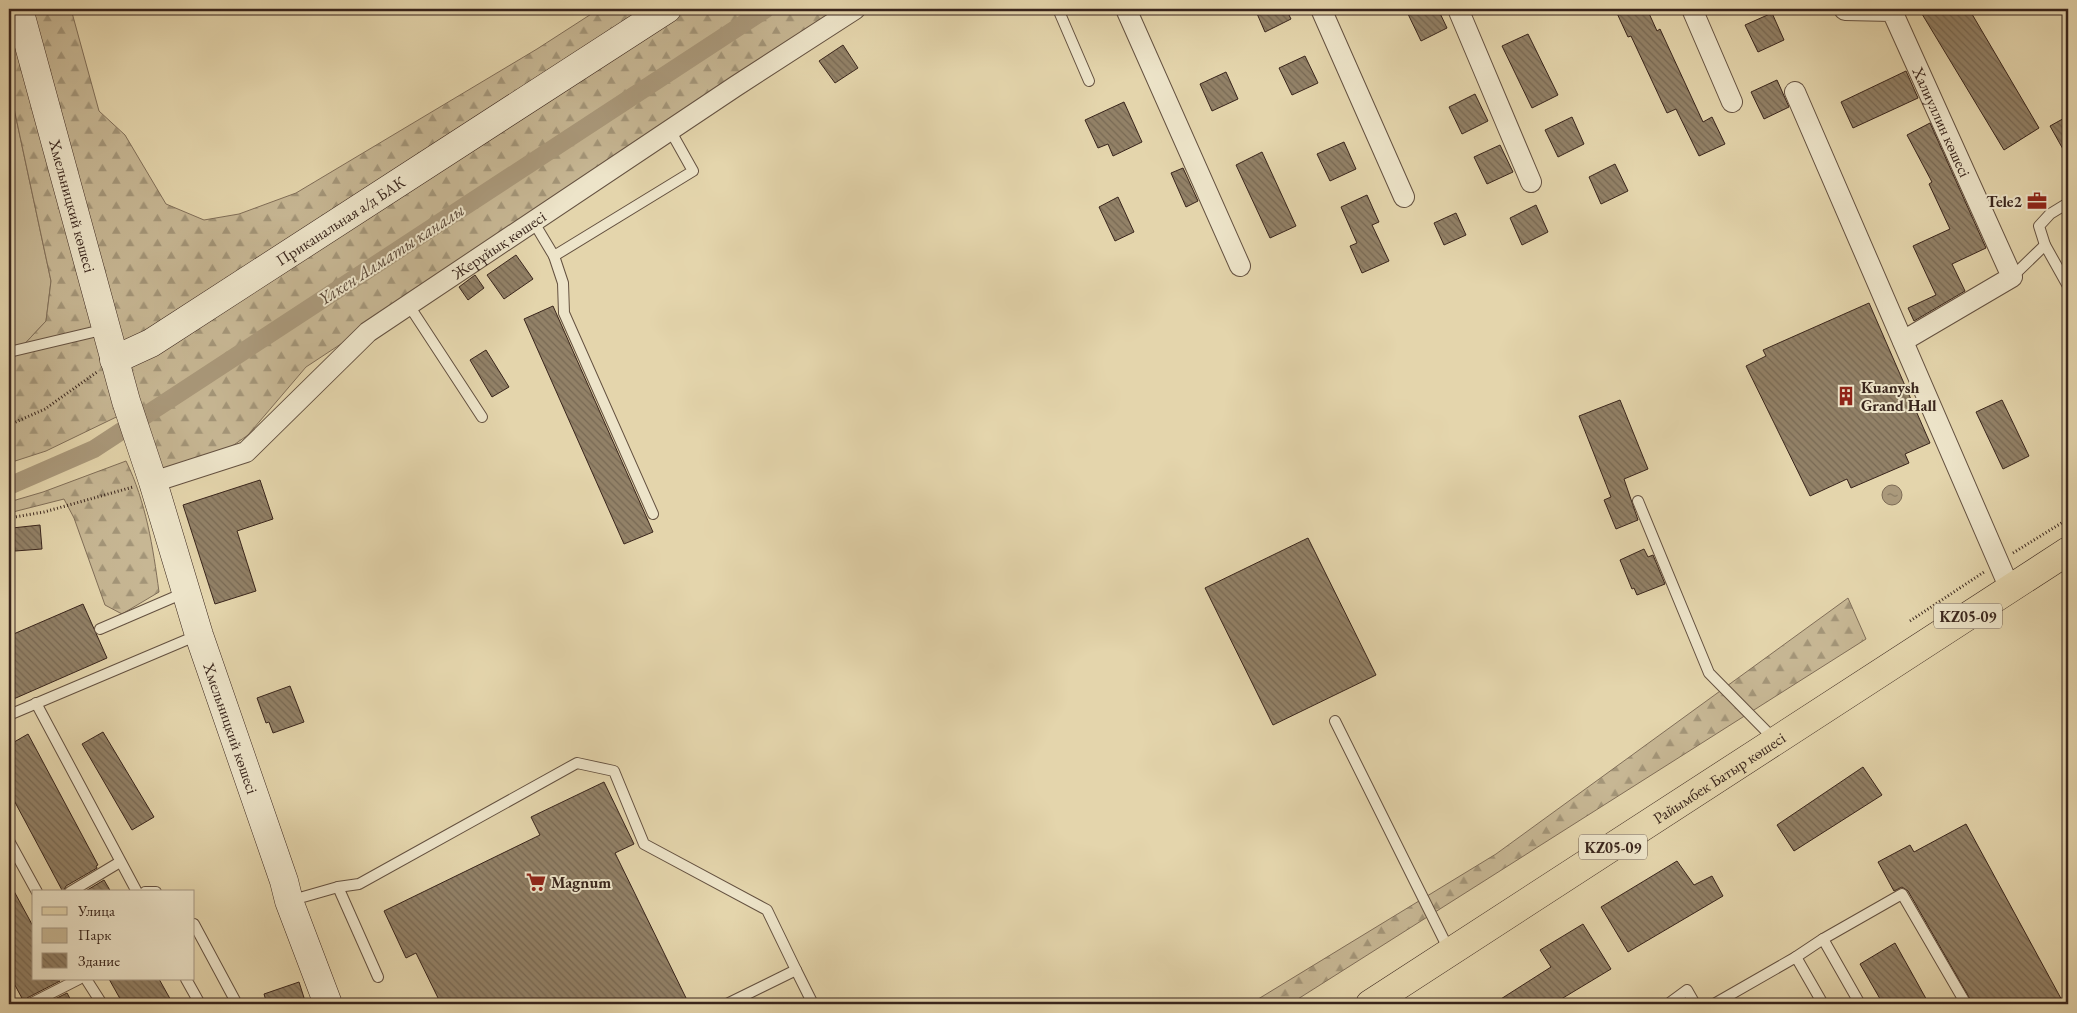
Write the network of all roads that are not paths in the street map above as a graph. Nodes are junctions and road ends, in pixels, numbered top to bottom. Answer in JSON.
{"nodes":[{"id":1,"x":19,"y":9,"type":"edge"},
{"id":2,"x":667,"y":9,"type":"edge"},
{"id":3,"x":856,"y":9,"type":"edge"},
{"id":4,"x":1058,"y":9,"type":"edge"},
{"id":5,"x":1126,"y":9,"type":"edge"},
{"id":6,"x":1321,"y":9,"type":"edge"},
{"id":7,"x":1458,"y":9,"type":"edge"},
{"id":8,"x":1692,"y":9,"type":"edge"},
{"id":9,"x":1844,"y":9,"type":"edge"},
{"id":10,"x":1089,"y":80,"type":"dead end"},
{"id":11,"x":1795,"y":92,"type":"dead end"},
{"id":12,"x":1732,"y":102,"type":"dead end"},
{"id":13,"x":670,"y":130,"type":"junction"},
{"id":14,"x":1531,"y":182,"type":"dead end"},
{"id":15,"x":1404,"y":197,"type":"dead end"},
{"id":16,"x":2068,"y":203,"type":"edge"},
{"id":17,"x":533,"y":221,"type":"junction"},
{"id":18,"x":2045,"y":245,"type":"junction"},
{"id":19,"x":554,"y":256,"type":"junction"},
{"id":20,"x":1240,"y":266,"type":"dead end"},
{"id":21,"x":2012,"y":277,"type":"junction"},
{"id":22,"x":2068,"y":286,"type":"edge"},
{"id":23,"x":408,"y":304,"type":"junction"},
{"id":24,"x":107,"y":329,"type":"junction"},
{"id":25,"x":1903,"y":342,"type":"junction"},
{"id":26,"x":9,"y":352,"type":"edge"},
{"id":27,"x":114,"y":360,"type":"junction"},
{"id":28,"x":482,"y":417,"type":"dead end"},
{"id":29,"x":153,"y":482,"type":"junction"},
{"id":30,"x":1638,"y":501,"type":"dead end"},
{"id":31,"x":653,"y":514,"type":"dead end"},
{"id":32,"x":2068,"y":551,"type":"edge"},
{"id":33,"x":2010,"y":589,"type":"junction"},
{"id":34,"x":186,"y":592,"type":"junction"},
{"id":35,"x":100,"y":630,"type":"dead end"},
{"id":36,"x":199,"y":635,"type":"junction"},
{"id":37,"x":36,"y":704,"type":"junction"},
{"id":38,"x":9,"y":715,"type":"edge"},
{"id":39,"x":1335,"y":721,"type":"dead end"},
{"id":40,"x":1776,"y":741,"type":"junction"},
{"id":41,"x":9,"y":841,"type":"edge"},
{"id":42,"x":120,"y":862,"type":"junction"},
{"id":43,"x":338,"y":888,"type":"junction"},
{"id":44,"x":36,"y":890,"type":"edge"},
{"id":45,"x":73,"y":890,"type":"edge"},
{"id":46,"x":136,"y":890,"type":"edge"},
{"id":47,"x":289,"y":901,"type":"junction"},
{"id":48,"x":195,"y":926,"type":"edge"},
{"id":49,"x":1823,"y":940,"type":"junction"},
{"id":50,"x":1451,"y":953,"type":"junction"},
{"id":51,"x":1796,"y":957,"type":"junction"},
{"id":52,"x":796,"y":970,"type":"junction"},
{"id":53,"x":378,"y":977,"type":"dead end"},
{"id":54,"x":77,"y":980,"type":"edge"},
{"id":55,"x":87,"y":980,"type":"edge"},
{"id":56,"x":187,"y":980,"type":"edge"},
{"id":57,"x":1384,"y":1000,"type":"edge"},
{"id":58,"x":1728,"y":1001,"type":"edge"},
{"id":59,"x":30,"y":1004,"type":"edge"},
{"id":60,"x":102,"y":1004,"type":"edge"},
{"id":61,"x":200,"y":1004,"type":"edge"},
{"id":62,"x":237,"y":1004,"type":"edge"},
{"id":63,"x":328,"y":1004,"type":"edge"},
{"id":64,"x":727,"y":1004,"type":"edge"},
{"id":65,"x":813,"y":1004,"type":"edge"},
{"id":66,"x":1668,"y":1004,"type":"edge"},
{"id":67,"x":1695,"y":1004,"type":"edge"},
{"id":68,"x":1714,"y":1004,"type":"edge"},
{"id":69,"x":1823,"y":1004,"type":"edge"},
{"id":70,"x":1860,"y":1004,"type":"edge"},
{"id":71,"x":1966,"y":1004,"type":"edge"}],
"edges":[{"from":1,"to":24,"type":"street","name":"Хмельницкий көшесі"},
{"from":2,"to":27,"type":"street","name":"Приканальная а/д БАК"},
{"from":3,"to":13,"type":"street","name":"Жерұйық көшесі"},
{"from":4,"to":10,"type":"lane"},
{"from":5,"to":20,"type":"street"},
{"from":6,"to":15,"type":"street"},
{"from":7,"to":14,"type":"street"},
{"from":8,"to":12,"type":"street"},
{"from":9,"to":21,"type":"street","name":"Халиуллин көшесі"},
{"from":11,"to":25,"type":"street"},
{"from":13,"to":17,"type":"street","name":"Жерұйық көшесі"},
{"from":13,"to":19,"type":"lane"},
{"from":16,"to":18,"type":"lane"},
{"from":17,"to":19,"type":"lane"},
{"from":17,"to":23,"type":"street","name":"Жерұйық көшесі"},
{"from":18,"to":21,"type":"lane"},
{"from":18,"to":22,"type":"lane"},
{"from":19,"to":31,"type":"lane"},
{"from":21,"to":25,"type":"street"},
{"from":23,"to":28,"type":"lane"},
{"from":23,"to":29,"type":"street","name":"Жерұйық көшесі"},
{"from":24,"to":26,"type":"lane"},
{"from":24,"to":27,"type":"street","name":"Хмельницкий көшесі"},
{"from":25,"to":33,"type":"street"},
{"from":27,"to":29,"type":"street","name":"Хмельницкий көшесі"},
{"from":29,"to":34,"type":"street","name":"Хмельницкий көшесі"},
{"from":30,"to":40,"type":"lane"},
{"from":32,"to":33,"type":"main road","name":"Райымбек Батыр көшесі","number":"KZ05-09"},
{"from":33,"to":40,"type":"main road","name":"Райымбек Батыр көшесі","number":"KZ05-09"},
{"from":34,"to":35,"type":"lane"},
{"from":34,"to":36,"type":"street","name":"Хмельницкий көшесі"},
{"from":36,"to":37,"type":"lane"},
{"from":36,"to":47,"type":"street","name":"Хмельницкий көшесі"},
{"from":37,"to":38,"type":"lane"},
{"from":37,"to":42,"type":"lane"},
{"from":39,"to":50,"type":"lane"},
{"from":40,"to":50,"type":"main road","name":"Райымбек Батыр көшесі","number":"KZ05-09"},
{"from":41,"to":44,"type":"lane"},
{"from":42,"to":45,"type":"lane"},
{"from":42,"to":46,"type":"lane"},
{"from":43,"to":47,"type":"lane"},
{"from":43,"to":52,"type":"lane"},
{"from":43,"to":53,"type":"lane"},
{"from":47,"to":63,"type":"street","name":"Хмельницкий көшесі"},
{"from":48,"to":62,"type":"lane"},
{"from":49,"to":51,"type":"lane"},
{"from":49,"to":70,"type":"lane"},
{"from":49,"to":71,"type":"lane"},
{"from":50,"to":57,"type":"main road","name":"Райымбек Батыр көшесі","number":"KZ05-09"},
{"from":51,"to":58,"type":"lane"},
{"from":51,"to":69,"type":"lane"},
{"from":52,"to":64,"type":"lane"},
{"from":52,"to":65,"type":"lane"},
{"from":54,"to":59,"type":"lane"},
{"from":55,"to":60,"type":"lane"},
{"from":56,"to":61,"type":"lane"},
{"from":58,"to":68,"type":"lane"},
{"from":66,"to":67,"type":"lane"}]}
